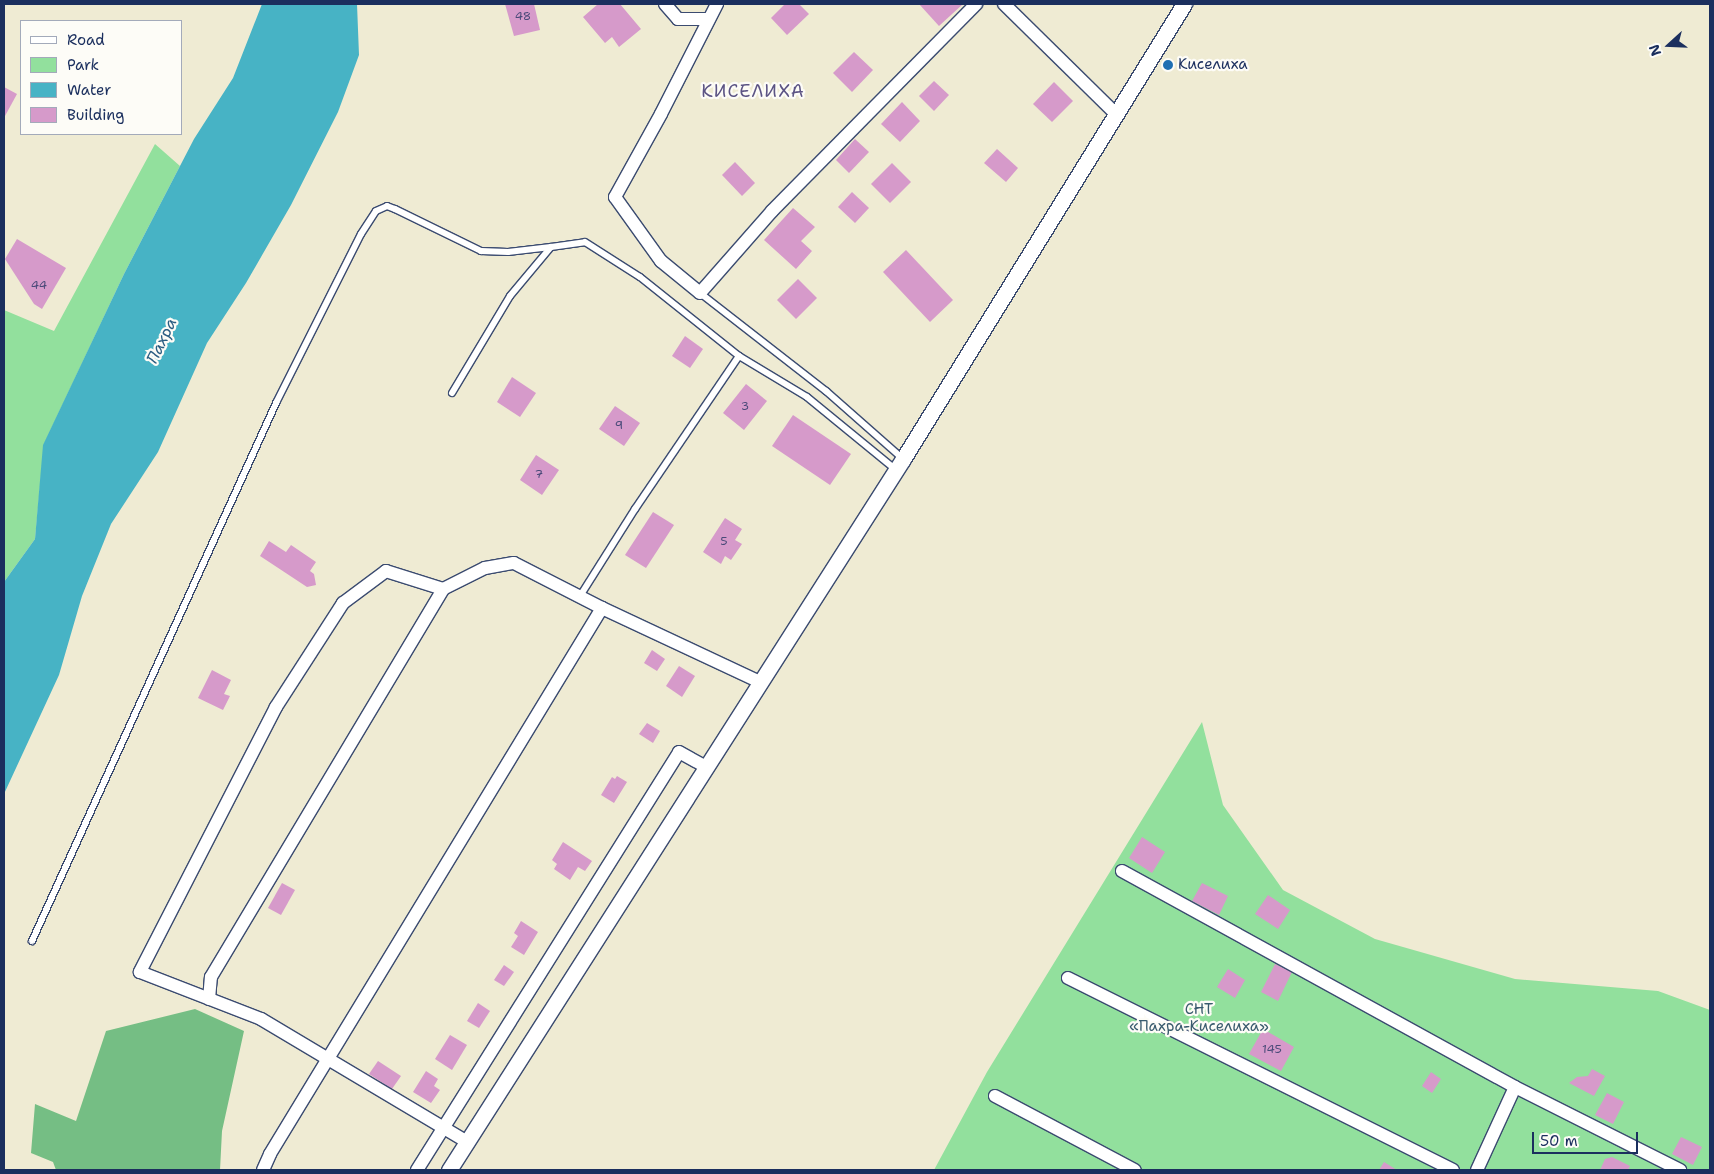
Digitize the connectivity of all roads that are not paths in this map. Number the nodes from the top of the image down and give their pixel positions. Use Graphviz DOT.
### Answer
graph roads {
  1 [pos="665,4"];
  2 [pos="717,4"];
  3 [pos="976,4"];
  4 [pos="1004,4"];
  5 [pos="1184,4"];
  6 [pos="708,19"];
  7 [pos="1116,114"];
  8 [pos="551,247"];
  9 [pos="700,293"];
  10 [pos="739,356"];
  11 [pos="452,393"];
  12 [pos="900,464"];
  13 [pos="443,589"];
  14 [pos="580,596"];
  15 [pos="602,608"];
  16 [pos="760,682"];
  17 [pos="706,767"];
  18 [pos="1122,871"];
  19 [pos="32,941"];
  20 [pos="1068,978"];
  21 [pos="208,999"];
  22 [pos="328,1059"];
  23 [pos="1515,1086"];
  24 [pos="994,1096"];
  25 [pos="443,1128"];
  26 [pos="467,1142"];
  27 [pos="263,1170"];
  28 [pos="417,1170"];
  29 [pos="449,1170"];
  30 [pos="1135,1170"];
  31 [pos="1453,1170"];
  32 [pos="1477,1170"];
  33 [pos="1680,1170"];
  1 -- 6 [label="street"];
  2 -- 6 [label="street"];
  3 -- 9 [label="street"];
  4 -- 7 [label="street"];
  5 -- 7 [label="street"];
  6 -- 9 [label="street"];
  7 -- 12 [label="street"];
  8 -- 10 [label="lane"];
  8 -- 11 [label="lane"];
  8 -- 19 [label="lane"];
  9 -- 12 [label="lane"];
  10 -- 12 [label="lane"];
  10 -- 14 [label="lane"];
  12 -- 16 [label="street"];
  13 -- 14 [label="street"];
  13 -- 21 [label="street"];
  13 -- 21 [label="street"];
  14 -- 15 [label="street"];
  15 -- 16 [label="street"];
  15 -- 22 [label="street"];
  16 -- 17 [label="street"];
  17 -- 25 [label="street"];
  17 -- 26 [label="street"];
  18 -- 23 [label="street"];
  20 -- 31 [label="street"];
  21 -- 22 [label="street"];
  22 -- 25 [label="street"];
  22 -- 27 [label="street"];
  23 -- 32 [label="street"];
  23 -- 33 [label="street"];
  24 -- 30 [label="street"];
  25 -- 26 [label="street"];
  25 -- 28 [label="street"];
  26 -- 29 [label="street"];
}
